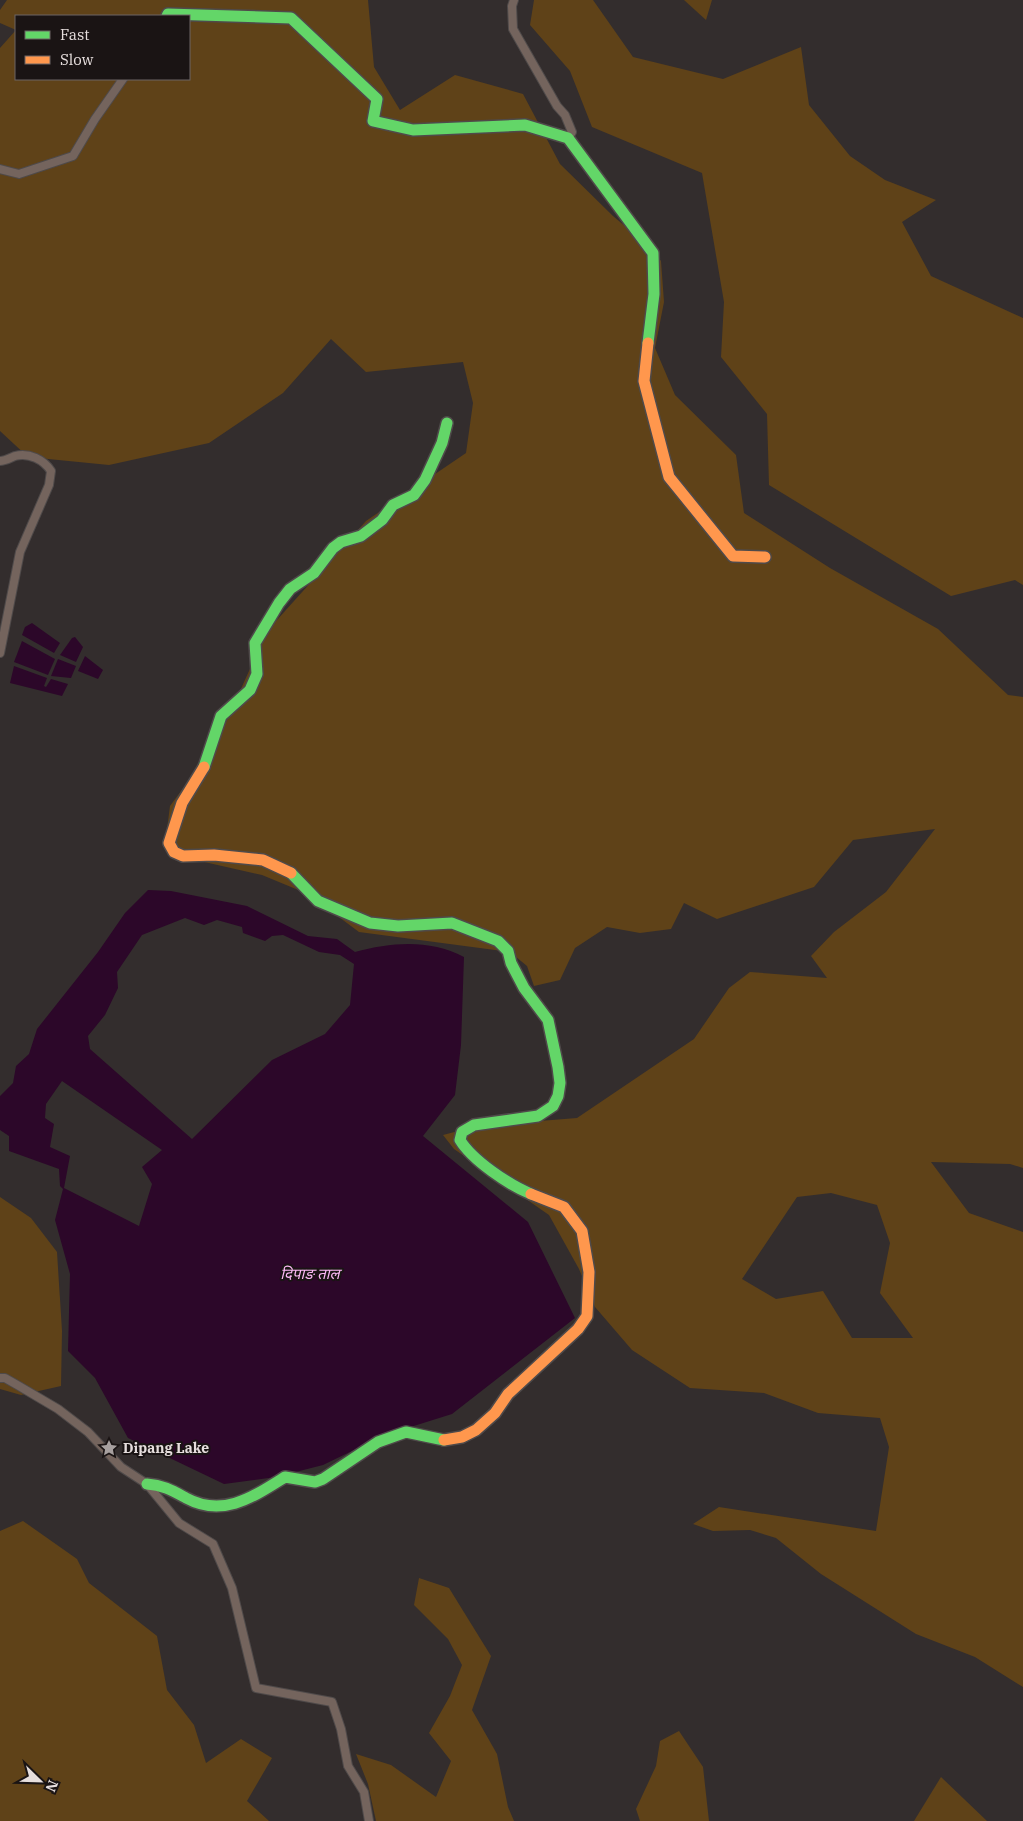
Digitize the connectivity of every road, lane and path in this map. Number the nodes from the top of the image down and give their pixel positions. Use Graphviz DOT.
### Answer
graph roads {
  1 [pos="514,0"];
  2 [pos="168,15"];
  3 [pos="122,80"];
  4 [pos="568,138"];
  5 [pos="0,169"];
  6 [pos="447,423"];
  7 [pos="0,461"];
  8 [pos="765,557"];
  9 [pos="0,653"];
  10 [pos="0,1378"];
  11 [pos="148,1484"];
  12 [pos="370,1821"];
  1 -- 4 [label="street"];
  2 -- 4 [label="street"];
  3 -- 5 [label="street"];
  4 -- 8 [label="street"];
  6 -- 11 [label="street"];
  7 -- 9 [label="street"];
  10 -- 11 [label="street"];
  11 -- 12 [label="street"];
}
